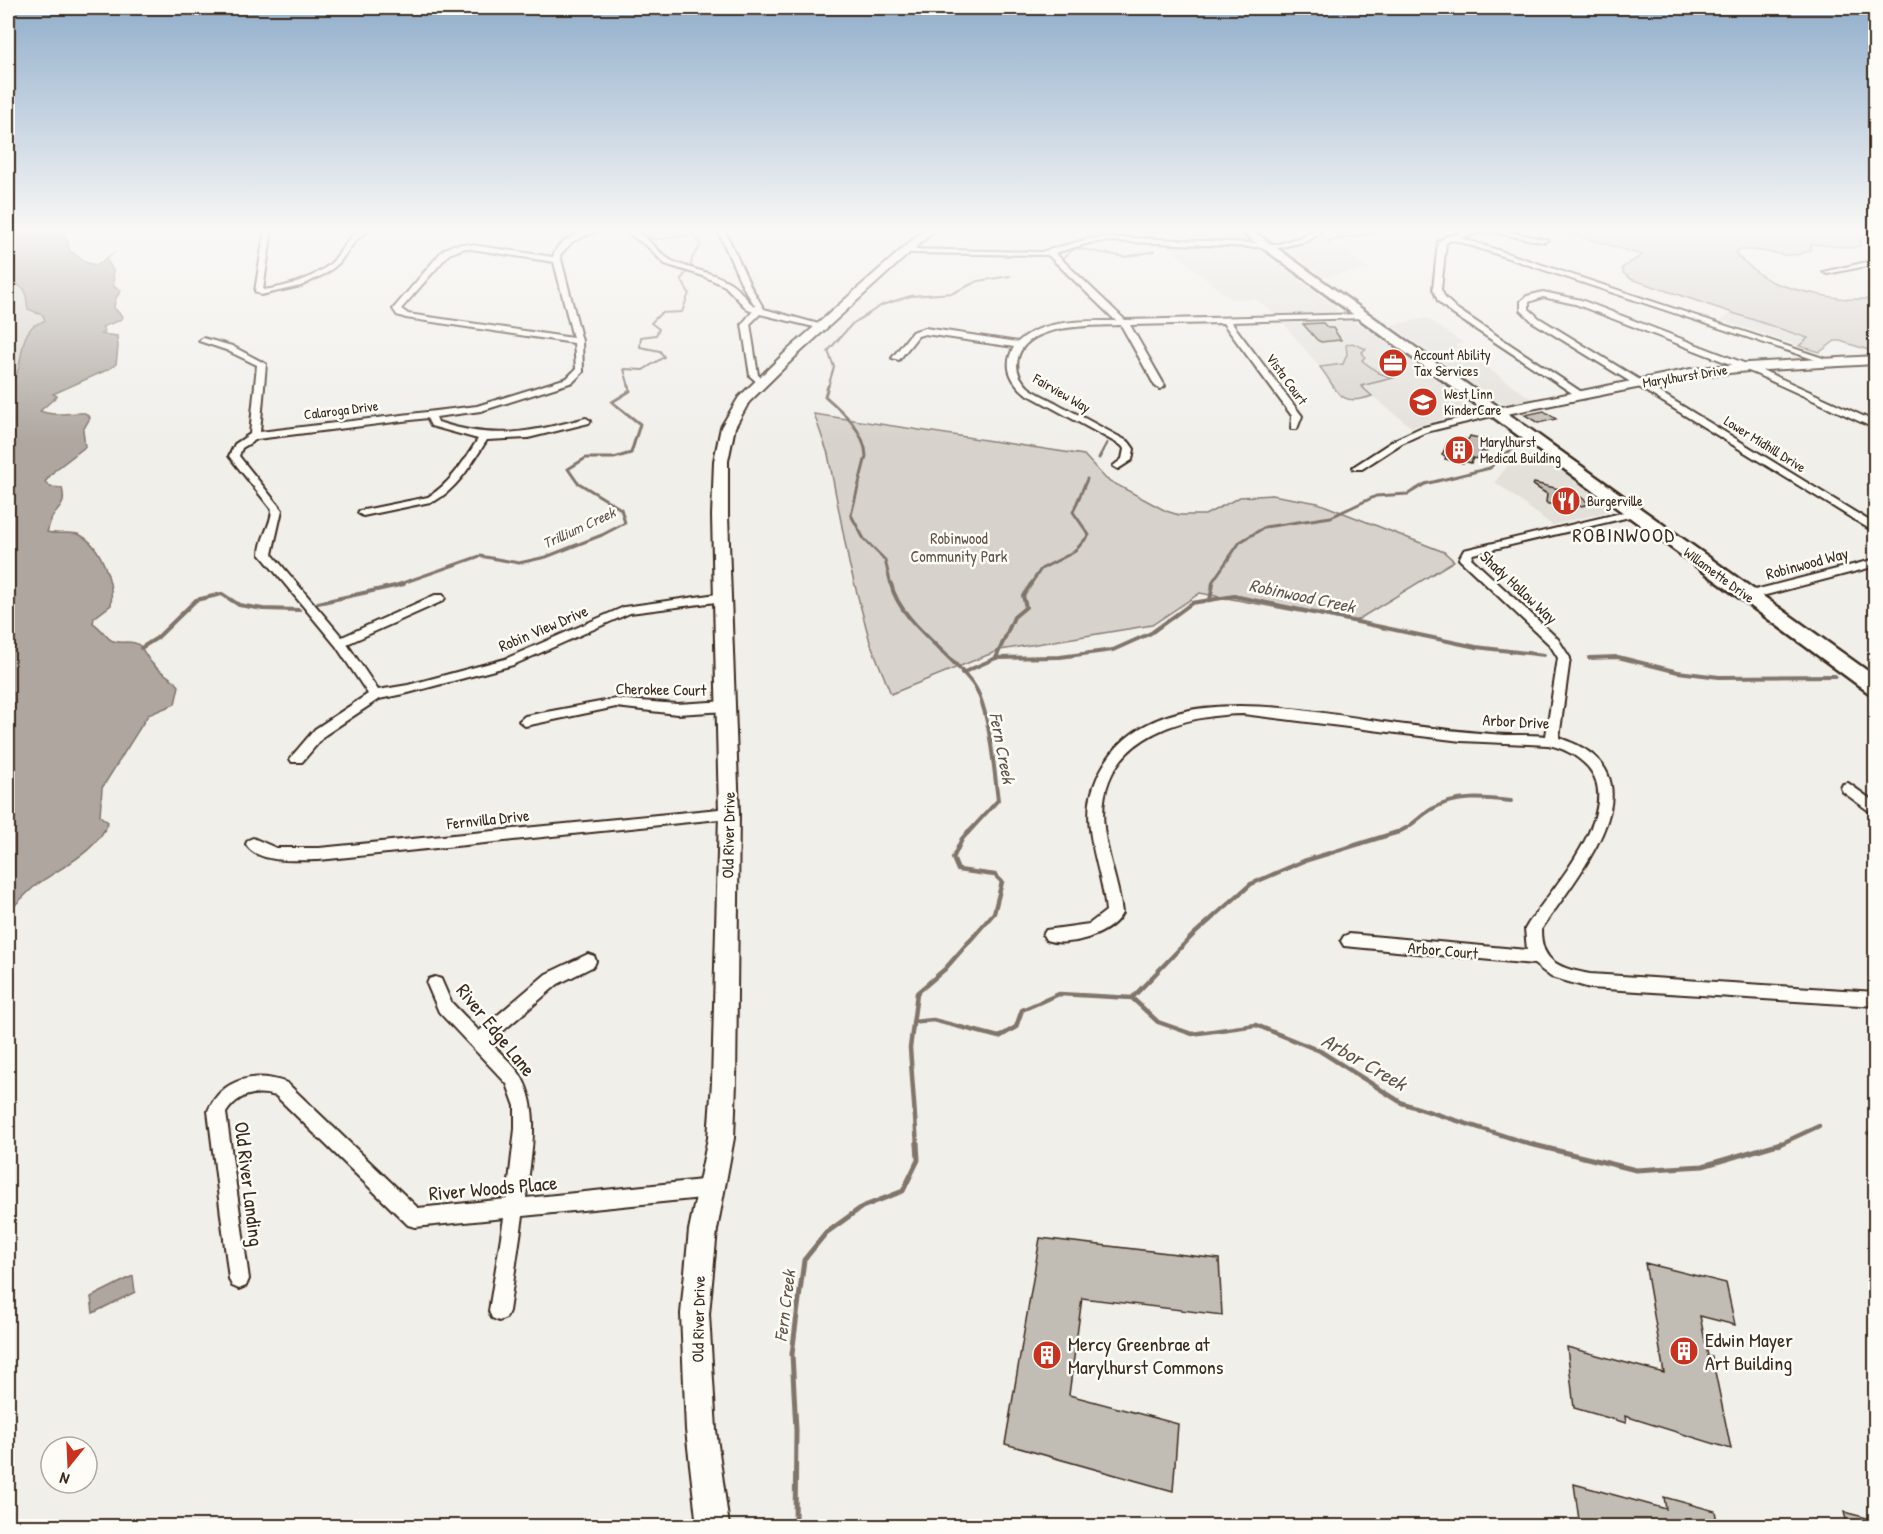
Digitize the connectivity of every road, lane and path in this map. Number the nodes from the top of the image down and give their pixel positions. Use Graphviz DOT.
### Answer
graph roads {
  1 [pos="405,301"];
  2 [pos="568,301"];
  3 [pos="743,301"];
  4 [pos="756,301"];
  5 [pos="851,301"];
  6 [pos="1100,301"];
  7 [pos="1342,301"];
  8 [pos="1443,301"];
  9 [pos="1525,301"];
  10 [pos="1575,301"];
  11 [pos="1645,301"];
  12 [pos="758,311"];
  13 [pos="1363,316"];
  14 [pos="1226,320"];
  15 [pos="1123,323"];
  16 [pos="822,326"];
  17 [pos="203,341"];
  18 [pos="578,341"];
  19 [pos="1019,345"];
  20 [pos="896,358"];
  21 [pos="1875,360"];
  22 [pos="1831,362"];
  23 [pos="1748,367"];
  24 [pos="762,382"];
  25 [pos="1639,383"];
  26 [pos="1160,386"];
  27 [pos="1581,395"];
  28 [pos="1497,412"];
  29 [pos="430,415"];
  30 [pos="586,421"];
  31 [pos="1875,426"];
  32 [pos="1294,427"];
  33 [pos="255,436"];
  34 [pos="483,438"];
  35 [pos="1118,466"];
  36 [pos="1358,467"];
  37 [pos="363,513"];
  38 [pos="1634,513"];
  39 [pos="1875,530"];
  40 [pos="1875,562"];
  41 [pos="1747,596"];
  42 [pos="724,597"];
  43 [pos="439,598"];
  44 [pos="340,643"];
  45 [pos="1875,688"];
  46 [pos="375,695"];
  47 [pos="727,706"];
  48 [pos="525,721"];
  49 [pos="1552,740"];
  50 [pos="297,759"];
  51 [pos="1848,788"];
  52 [pos="1875,811"];
  53 [pos="729,813"];
  54 [pos="253,844"];
  55 [pos="1052,935"];
  56 [pos="1349,941"];
  57 [pos="1538,958"];
  58 [pos="588,961"];
  59 [pos="435,984"];
  60 [pos="1875,999"];
  61 [pos="479,1041"];
  62 [pos="225,1097"];
  63 [pos="712,1188"];
  64 [pos="514,1209"];
  65 [pos="239,1279"];
  66 [pos="499,1311"];
  67 [pos="713,1527"];
  1 -- 18 [label="street"];
  2 -- 18 [label="street, Calaroga Drive"];
  3 -- 12 [label="street"];
  4 -- 12 [label="street"];
  5 -- 16 [label="street, Old River Drive"];
  6 -- 15 [label="street"];
  7 -- 13 [label="main road, Willamette Drive"];
  8 -- 27 [label="street"];
  9 -- 25 [label="street, Lower Midhill Drive"];
  10 -- 23 [label="street, Lower Midhill Drive"];
  11 -- 22 [label="street"];
  12 -- 16 [label="street"];
  12 -- 24 [label="street"];
  13 -- 14 [label="street"];
  13 -- 28 [label="main road, Willamette Drive"];
  14 -- 15 [label="street"];
  14 -- 32 [label="street, Vista Court"];
  15 -- 19 [label="street"];
  15 -- 26 [label="street"];
  16 -- 24 [label="street, Old River Drive"];
  17 -- 33 [label="street"];
  18 -- 29 [label="street, Calaroga Drive"];
  19 -- 20 [label="street"];
  19 -- 35 [label="street, Fairview Way"];
  21 -- 22 [label="street, Marylhurst Drive"];
  22 -- 23 [label="street, Marylhurst Drive"];
  23 -- 25 [label="street, Marylhurst Drive"];
  23 -- 31 [label="street"];
  24 -- 42 [label="street, Old River Drive"];
  25 -- 27 [label="street, Marylhurst Drive"];
  25 -- 39 [label="street, Lower Midhill Drive"];
  27 -- 28 [label="street, Marylhurst Drive"];
  28 -- 36 [label="street"];
  28 -- 38 [label="main road, Willamette Drive"];
  29 -- 33 [label="street, Calaroga Drive"];
  29 -- 34 [label="street"];
  30 -- 34 [label="street"];
  33 -- 44 [label="street"];
  34 -- 37 [label="street"];
  38 -- 41 [label="main road, Willamette Drive"];
  38 -- 49 [label="street, Shady Hollow Way"];
  40 -- 41 [label="street, Robinwood Way"];
  41 -- 45 [label="main road, Willamette Drive"];
  42 -- 46 [label="street, Robin View Drive"];
  42 -- 47 [label="street, Old River Drive"];
  43 -- 44 [label="street"];
  44 -- 46 [label="street"];
  46 -- 50 [label="street"];
  47 -- 48 [label="street, Cherokee Court"];
  47 -- 53 [label="street, Old River Drive"];
  49 -- 55 [label="street, Arbor Drive"];
  49 -- 57 [label="street, Arbor Drive"];
  51 -- 52 [label="street"];
  53 -- 54 [label="street, Fernvilla Drive"];
  53 -- 63 [label="street, Old River Drive"];
  56 -- 57 [label="street, Arbor Court"];
  57 -- 60 [label="street"];
  58 -- 61 [label="street"];
  59 -- 61 [label="street, River Edge Lane"];
  61 -- 64 [label="street, River Edge Lane"];
  62 -- 64 [label="street, River Woods Place"];
  62 -- 65 [label="street, Old River Landing"];
  63 -- 64 [label="street, River Woods Place"];
  63 -- 67 [label="street, Old River Drive"];
  64 -- 66 [label="street, River Edge Lane"];
}
